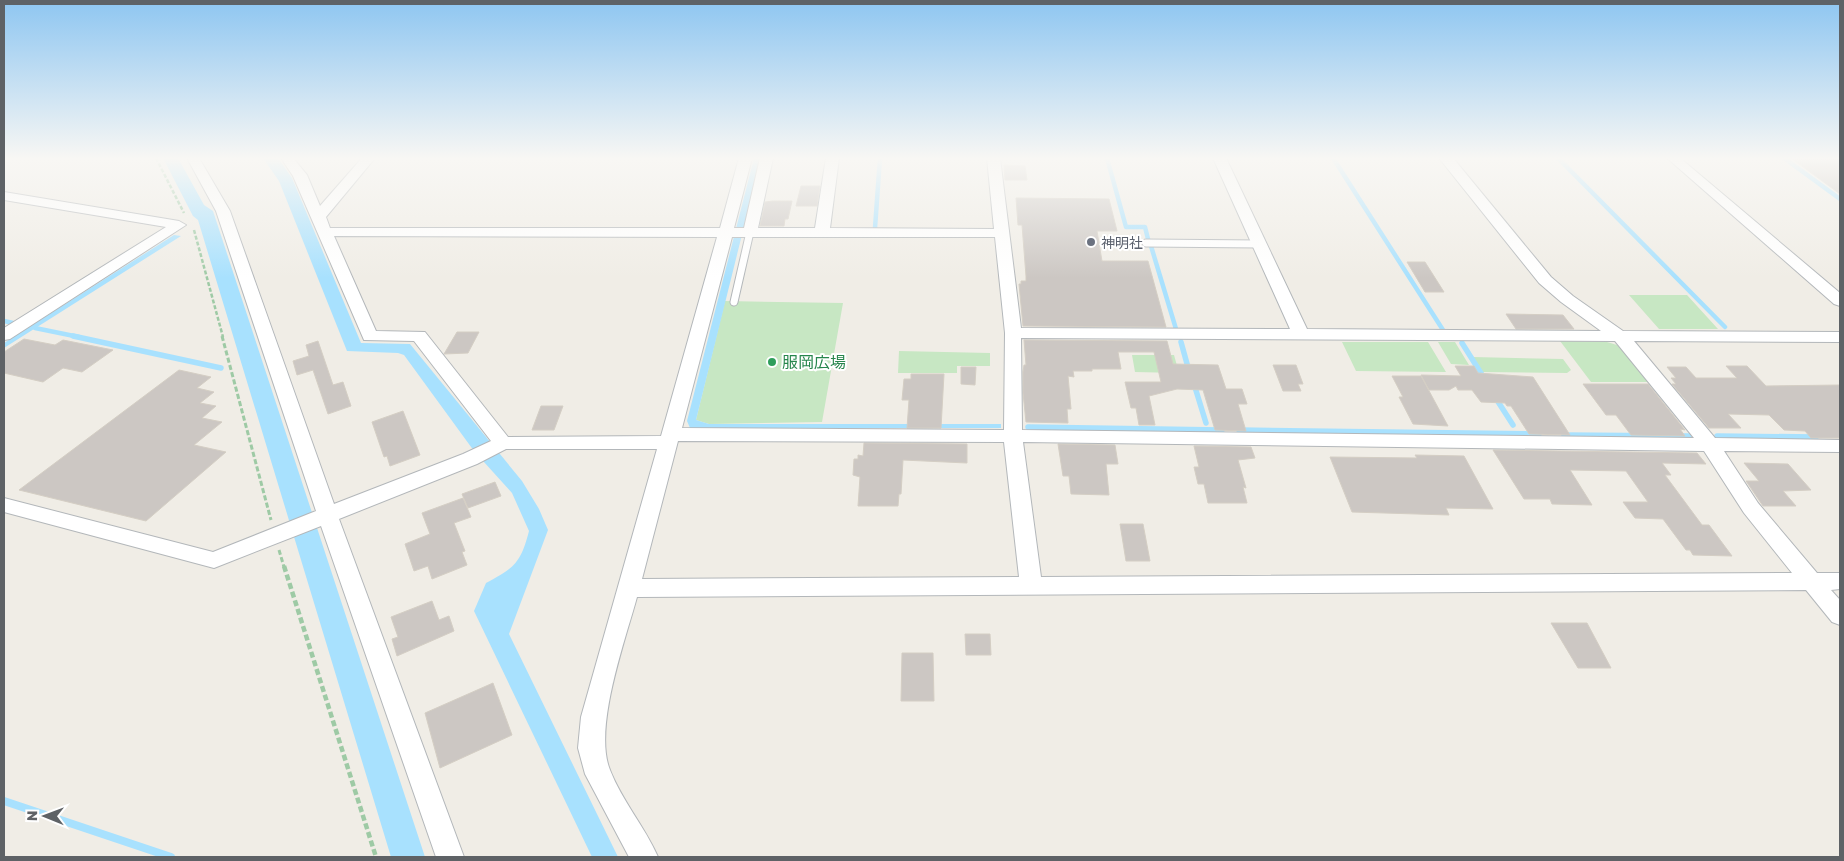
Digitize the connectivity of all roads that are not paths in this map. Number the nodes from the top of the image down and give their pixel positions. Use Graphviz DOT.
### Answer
graph roads {
  1 [pos="17,198"];
  2 [pos="216,198"];
  3 [pos="311,198"];
  4 [pos="334,198"];
  5 [pos="735,198"];
  6 [pos="758,198"];
  7 [pos="827,198"];
  8 [pos="998,198"];
  9 [pos="1238,198"];
  10 [pos="1479,198"];
  11 [pos="1719,198"];
  12 [pos="319,216"];
  13 [pos="726,231"];
  14 [pos="326,232"];
  15 [pos="750,232"];
  16 [pos="822,232"];
  17 [pos="1001,233"];
  18 [pos="1146,243"];
  19 [pos="1259,244"];
  20 [pos="1840,301"];
  21 [pos="734,302"];
  22 [pos="1013,333"];
  23 [pos="4,335"];
  24 [pos="1301,335"];
  25 [pos="1840,337"];
  26 [pos="1622,338"];
  27 [pos="1013,436"];
  28 [pos="670,438"];
  29 [pos="500,444"];
  30 [pos="1710,445"];
  31 [pos="1840,446"];
  32 [pos="4,505"];
  33 [pos="323,517"];
  34 [pos="1840,581"];
  35 [pos="1811,582"];
  36 [pos="1031,587"];
  37 [pos="630,588"];
  38 [pos="1840,616"];
  39 [pos="450,857"];
  40 [pos="644,857"];
  1 -- 23 [label="street"];
  2 -- 33 [label="street"];
  3 -- 12 [label="street"];
  4 -- 12 [label="street"];
  5 -- 13 [label="street"];
  6 -- 15 [label="street"];
  7 -- 16 [label="street"];
  8 -- 17 [label="street"];
  9 -- 19 [label="street"];
  10 -- 26 [label="street"];
  11 -- 20 [label="street"];
  12 -- 14 [label="street"];
  13 -- 14 [label="street"];
  13 -- 15 [label="street"];
  13 -- 28 [label="street"];
  14 -- 29 [label="street"];
  15 -- 16 [label="street"];
  15 -- 21 [label="lane"];
  16 -- 17 [label="street"];
  17 -- 22 [label="street"];
  18 -- 19 [label="lane"];
  19 -- 24 [label="street"];
  22 -- 24 [label="street"];
  22 -- 27 [label="street"];
  24 -- 26 [label="street"];
  25 -- 26 [label="street"];
  26 -- 30 [label="street"];
  27 -- 28 [label="street"];
  27 -- 30 [label="street"];
  27 -- 36 [label="street"];
  28 -- 29 [label="street"];
  28 -- 37 [label="street"];
  29 -- 33 [label="street"];
  30 -- 31 [label="street"];
  30 -- 35 [label="street"];
  32 -- 33 [label="street"];
  33 -- 39 [label="street"];
  34 -- 35 [label="street"];
  35 -- 36 [label="street"];
  35 -- 38 [label="street"];
  36 -- 37 [label="street"];
  37 -- 40 [label="street"];
}
